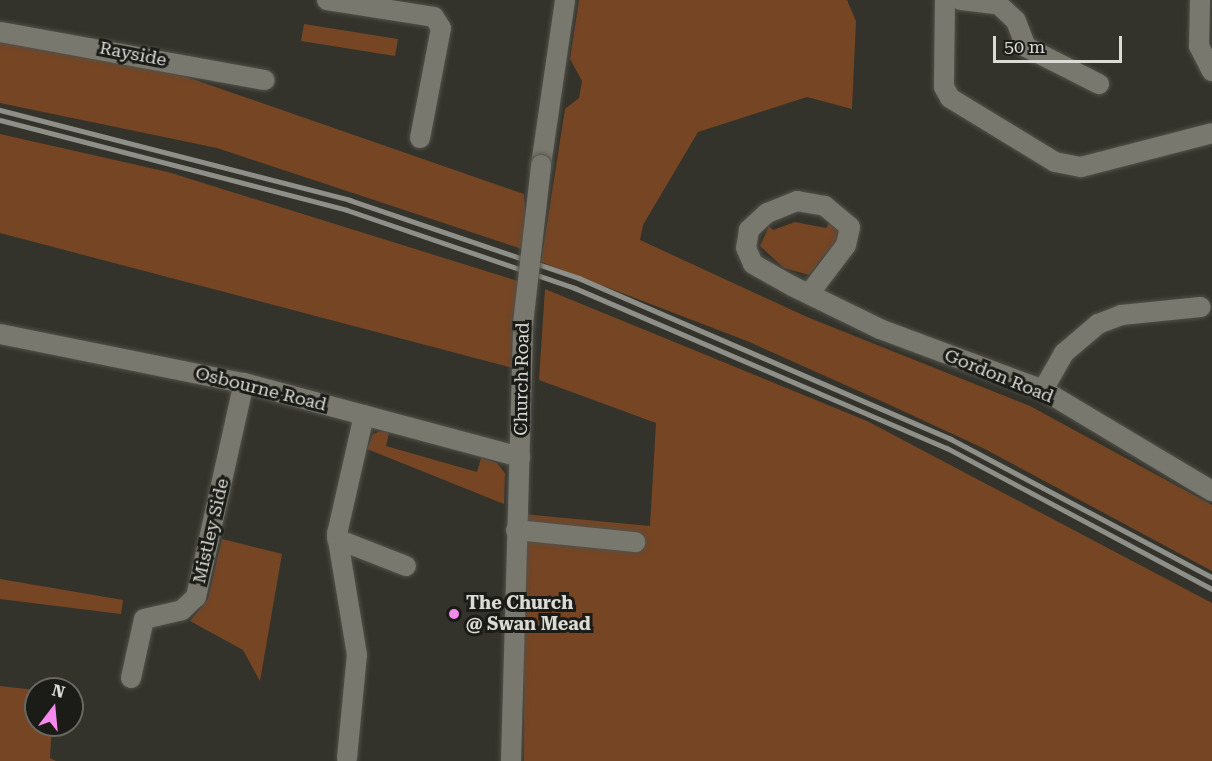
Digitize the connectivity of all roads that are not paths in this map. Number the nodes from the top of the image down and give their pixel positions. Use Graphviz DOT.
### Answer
graph roads {
  1 [pos="327,0"];
  2 [pos="565,0"];
  3 [pos="945,0"];
  4 [pos="961,0"];
  5 [pos="1200,0"];
  6 [pos="0,32"];
  7 [pos="1212,71"];
  8 [pos="266,80"];
  9 [pos="1099,84"];
  10 [pos="1212,134"];
  11 [pos="420,138"];
  12 [pos="809,294"];
  13 [pos="1201,307"];
  14 [pos="0,334"];
  15 [pos="244,383"];
  16 [pos="1043,390"];
  17 [pos="364,415"];
  18 [pos="520,457"];
  19 [pos="1212,491"];
  20 [pos="516,530"];
  21 [pos="337,540"];
  22 [pos="635,542"];
  23 [pos="406,566"];
  24 [pos="131,678"];
  25 [pos="347,758"];
  26 [pos="511,761"];
  1 -- 11 [label="street"];
  2 -- 18 [label="street, Church Road, bridge"];
  3 -- 10 [label="street"];
  4 -- 9 [label="street"];
  5 -- 7 [label="street"];
  6 -- 8 [label="street, Rayside"];
  12 -- 12 [label="street, Gordon Road"];
  12 -- 16 [label="street, Gordon Road"];
  13 -- 16 [label="street"];
  14 -- 15 [label="street, Osbourne Road"];
  15 -- 17 [label="street, Osbourne Road"];
  15 -- 24 [label="street, Mistley Side"];
  16 -- 19 [label="street, Gordon Road"];
  17 -- 18 [label="street, Osbourne Road"];
  17 -- 21 [label="street"];
  18 -- 20 [label="street, Church Road"];
  20 -- 22 [label="street"];
  20 -- 26 [label="street, Church Road"];
  21 -- 23 [label="street"];
  21 -- 25 [label="street"];
}
